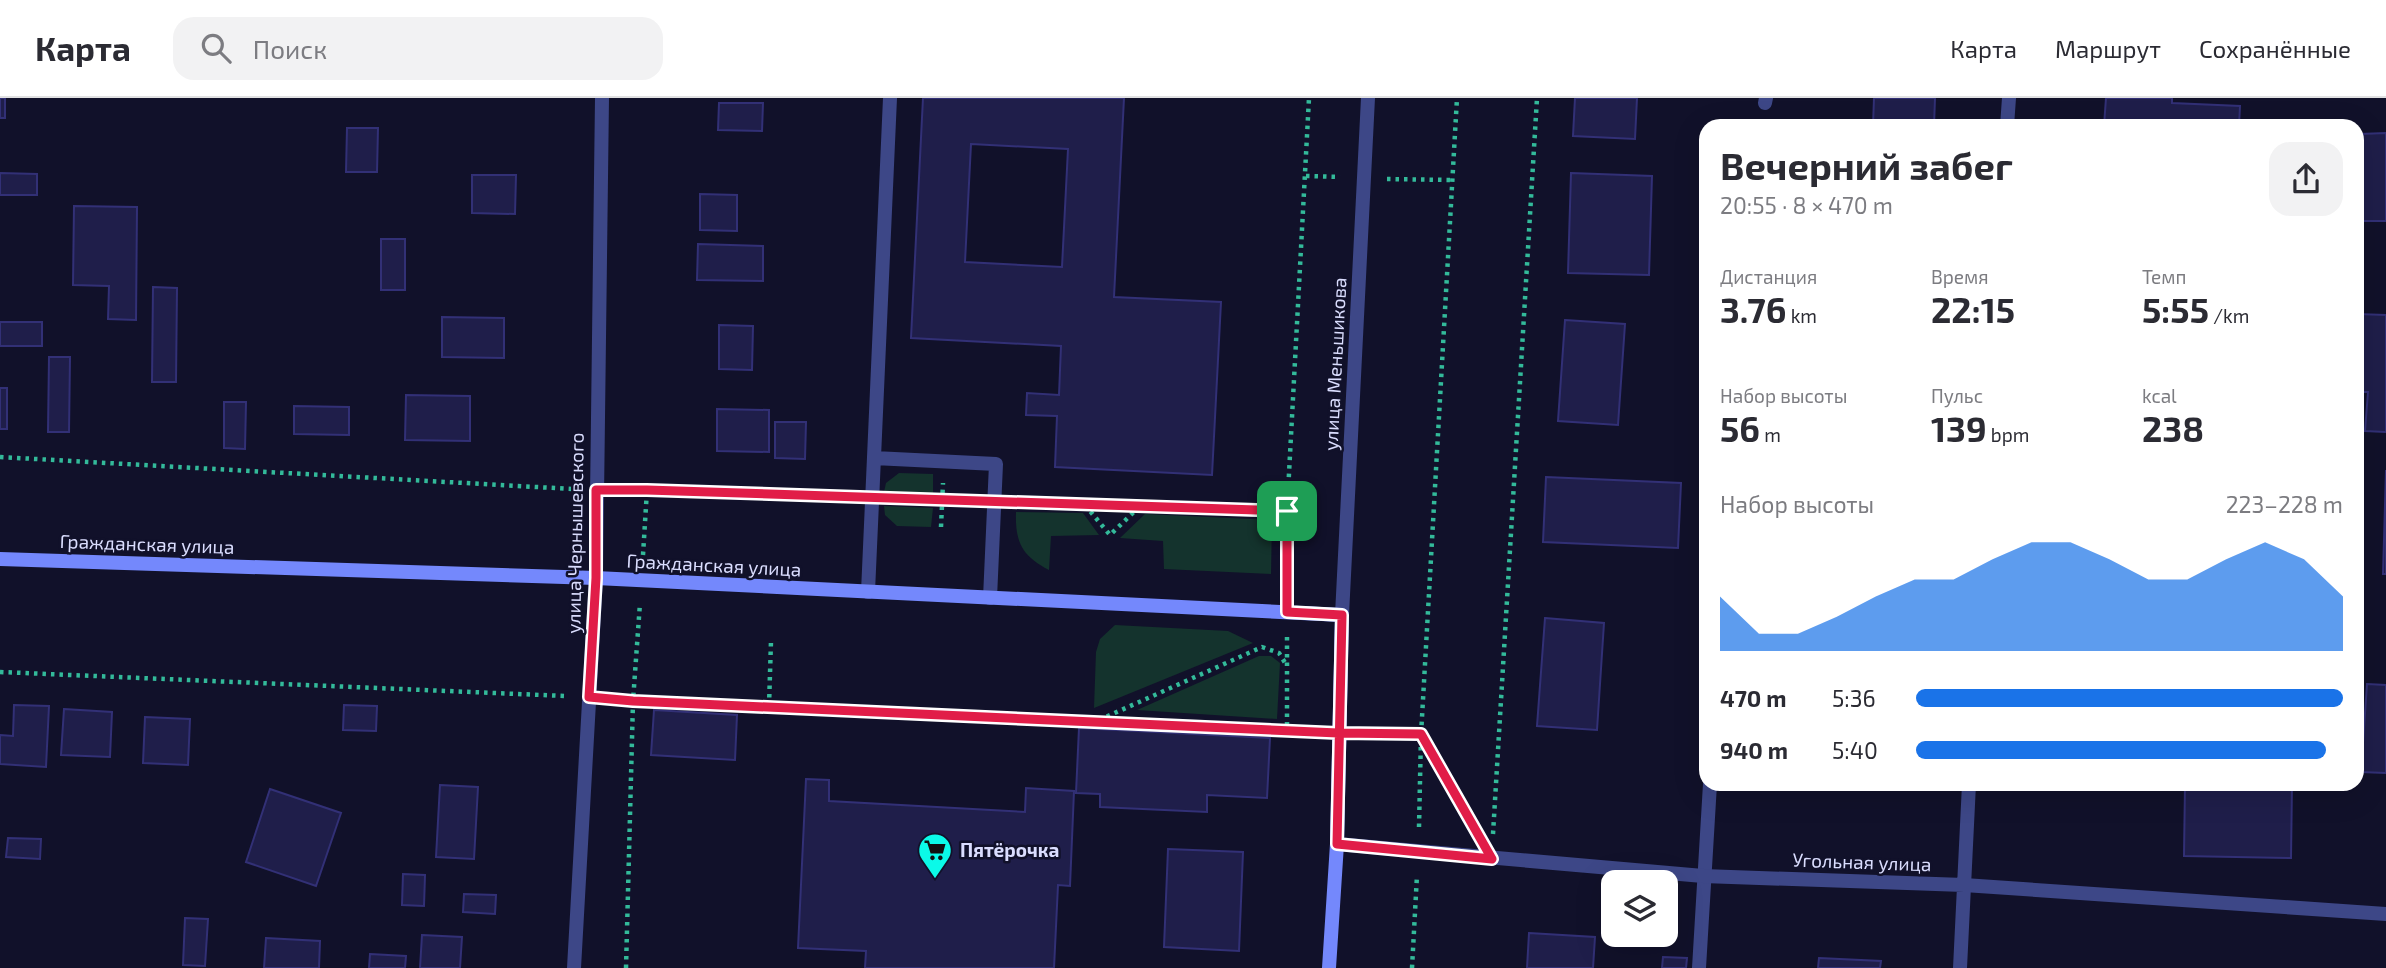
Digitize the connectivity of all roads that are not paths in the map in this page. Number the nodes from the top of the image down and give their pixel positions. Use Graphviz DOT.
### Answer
graph roads {
  1 [pos="602,98"];
  2 [pos="890,98"];
  3 [pos="1368,98"];
  4 [pos="2009,98"];
  5 [pos="2008,119"];
  6 [pos="874,458"];
  7 [pos="0,559"];
  8 [pos="596,578"];
  9 [pos="868,592"];
  10 [pos="990,598"];
  11 [pos="1342,615"];
  12 [pos="1709,791"];
  13 [pos="1969,791"];
  14 [pos="1337,844"];
  15 [pos="1703,876"];
  16 [pos="1964,885"];
  17 [pos="2386,914"];
  18 [pos="574,968"];
  19 [pos="1329,968"];
  20 [pos="1699,968"];
  21 [pos="1959,968"];
  1 -- 8 [label="street, улица Чернышевского"];
  2 -- 6 [label="street"];
  3 -- 11 [label="street, улица Меньшикова"];
  4 -- 5 [label="street"];
  6 -- 9 [label="street"];
  6 -- 10 [label="street"];
  7 -- 8 [label="main road, Гражданская улица"];
  8 -- 9 [label="main road, Гражданская улица"];
  8 -- 18 [label="street, улица Чернышевского"];
  9 -- 10 [label="main road, Гражданская улица"];
  10 -- 11 [label="main road, Гражданская улица"];
  11 -- 14 [label="main road, улица Меньшикова"];
  12 -- 15 [label="street"];
  13 -- 16 [label="street"];
  14 -- 15 [label="street, Угольная улица"];
  14 -- 19 [label="main road, улица Меньшикова"];
  15 -- 16 [label="street, Угольная улица"];
  15 -- 20 [label="street"];
  16 -- 17 [label="street, Угольная улица"];
  16 -- 21 [label="street"];
}
